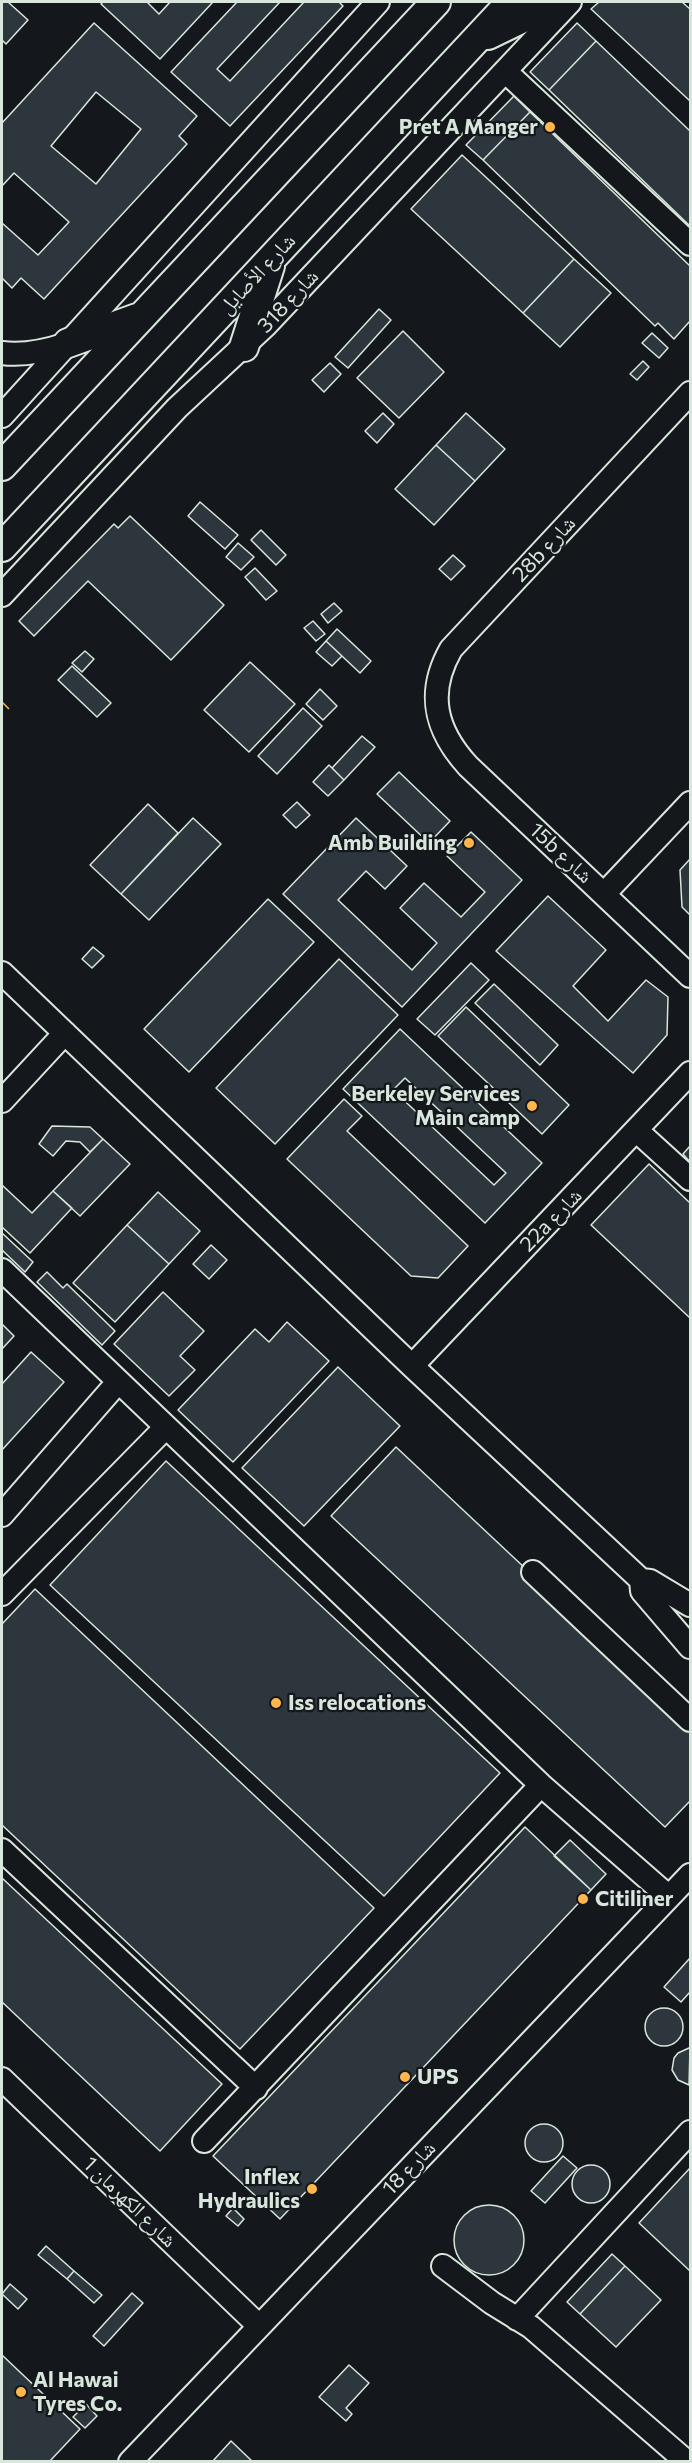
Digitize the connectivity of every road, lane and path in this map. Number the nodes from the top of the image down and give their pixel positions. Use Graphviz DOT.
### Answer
graph roads {
  1 [pos="378,2"];
  2 [pos="436,2"];
  3 [pos="511,2"];
  4 [pos="556,2"];
  5 [pos="570,2"];
  6 [pos="472,43"];
  7 [pos="505,71"];
  8 [pos="690,244"];
  9 [pos="273,257"];
  10 [pos="141,317"];
  11 [pos="68,343"];
  12 [pos="244,347"];
  13 [pos="2,353"];
  14 [pos="690,393"];
  15 [pos="2,416"];
  16 [pos="2,466"];
  17 [pos="2,546"];
  18 [pos="2,595"];
  19 [pos="440,723"];
  20 [pos="690,803"];
  21 [pos="604,894"];
  22 [pos="2,973"];
  23 [pos="690,976"];
  24 [pos="65,1033"];
  25 [pos="690,1073"];
  26 [pos="2,1101"];
  27 [pos="636,1130"];
  28 [pos="690,1179"];
  29 [pos="2,1270"];
  30 [pos="411,1366"];
  31 [pos="118,1382"];
  32 [pos="166,1428"];
  33 [pos="2,1515"];
  34 [pos="533,1572"];
  35 [pos="640,1580"];
  36 [pos="2,1594"];
  37 [pos="690,1605"];
  38 [pos="690,1647"];
  39 [pos="690,1720"];
  40 [pos="541,1785"];
  41 [pos="2,1850"];
  42 [pos="690,1875"];
  43 [pos="669,1897"];
  44 [pos="2,2079"];
  45 [pos="256,2088"];
  46 [pos="690,2132"];
  47 [pos="204,2141"];
  48 [pos="444,2266"];
  49 [pos="517,2319"];
  50 [pos="258,2325"];
  51 [pos="130,2462"];
  52 [pos="687,2462"];
  1 -- 11 [label="street"];
  2 -- 10 [label="main road"];
  3 -- 6 [label="main road, شارع الأصايل"];
  4 -- 6 [label="main road"];
  5 -- 7 [label="street, شارع 318"];
  6 -- 9 [label="main road, شارع الأصايل"];
  7 -- 8 [label="street"];
  7 -- 12 [label="street, شارع 318"];
  9 -- 12 [label="main road"];
  9 -- 17 [label="main road, شارع الأصايل"];
  10 -- 11 [label="main road"];
  10 -- 16 [label="main road"];
  11 -- 13 [label="street"];
  11 -- 15 [label="street"];
  12 -- 18 [label="street, شارع 318"];
  14 -- 19 [label="street, 28b شارع"];
  19 -- 21 [label="street, 15b شارع"];
  20 -- 21 [label="street"];
  21 -- 23 [label="street, 15b شارع"];
  22 -- 24 [label="street"];
  24 -- 26 [label="street"];
  24 -- 30 [label="street"];
  25 -- 27 [label="street, 22a شارع"];
  27 -- 28 [label="street"];
  27 -- 30 [label="street, 22a شارع"];
  29 -- 31 [label="street"];
  30 -- 35 [label="street"];
  31 -- 32 [label="street"];
  31 -- 33 [label="street"];
  32 -- 36 [label="street"];
  32 -- 40 [label="street"];
  34 -- 39 [label="street"];
  35 -- 37 [label="street"];
  35 -- 38 [label="street"];
  40 -- 43 [label="street"];
  40 -- 45 [label="street"];
  41 -- 45 [label="street"];
  42 -- 43 [label="street, شارع 18"];
  43 -- 50 [label="street, شارع 18"];
  44 -- 50 [label="street, شارع الكهرمان 1"];
  45 -- 47 [label="street"];
  46 -- 49 [label="street"];
  48 -- 49 [label="street"];
  49 -- 52 [label="street"];
  50 -- 51 [label="street, شارع 18"];
}
